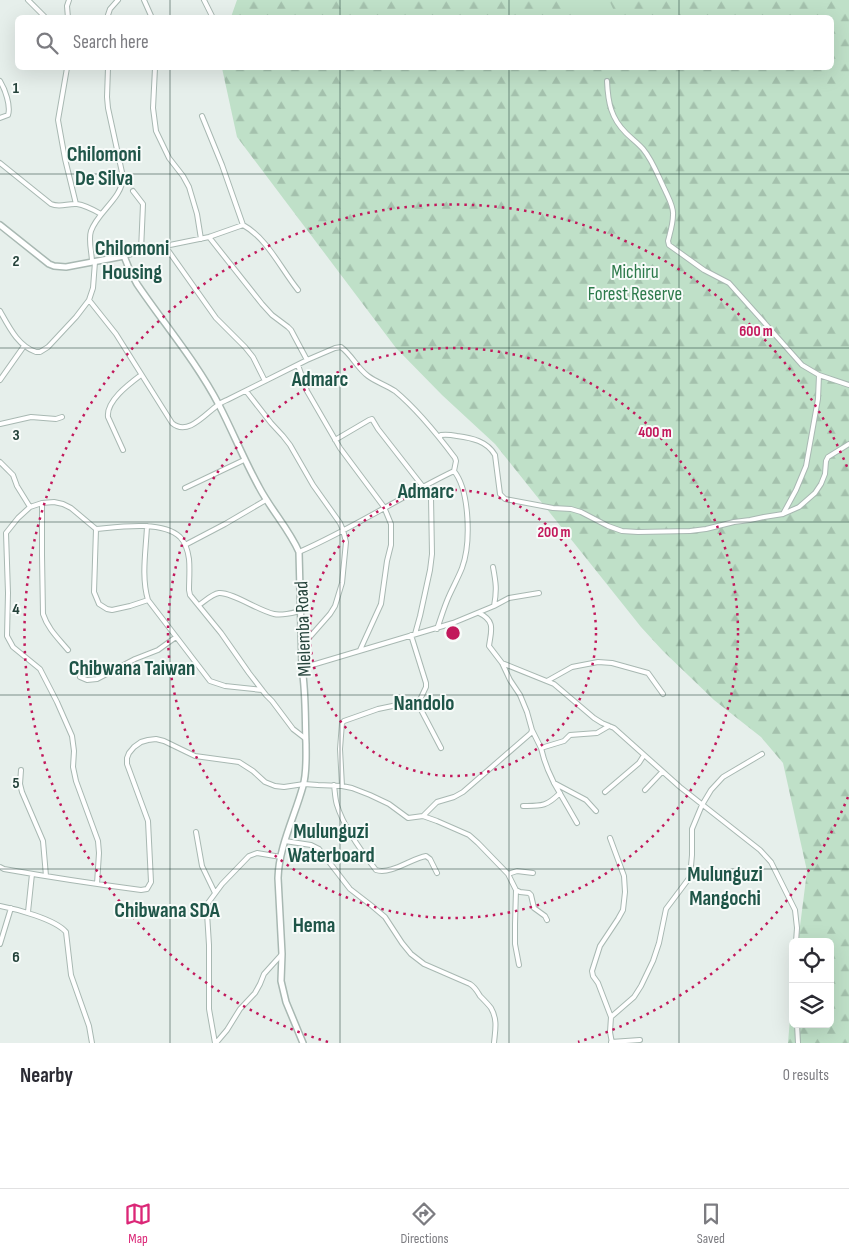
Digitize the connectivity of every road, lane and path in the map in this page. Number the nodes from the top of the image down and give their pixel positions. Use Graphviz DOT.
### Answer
graph roads {
  1 [pos="28,0"];
  2 [pos="69,0"];
  3 [pos="118,0"];
  4 [pos="144,0"];
  5 [pos="204,0"];
  6 [pos="43,15"];
  7 [pos="67,15"];
  8 [pos="108,15"];
  9 [pos="151,15"];
  10 [pos="211,15"];
  11 [pos="67,70"];
  12 [pos="108,70"];
  13 [pos="155,70"];
  14 [pos="0,81"];
  15 [pos="607,81"];
  16 [pos="202,116"];
  17 [pos="0,118"];
  18 [pos="0,163"];
  19 [pos="133,192"];
  20 [pos="76,204"];
  21 [pos="101,214"];
  22 [pos="0,225"];
  23 [pos="243,225"];
  24 [pos="209,237"];
  25 [pos="201,239"];
  26 [pos="165,246"];
  27 [pos="141,251"];
  28 [pos="124,256"];
  29 [pos="94,262"];
  30 [pos="298,290"];
  31 [pos="89,300"];
  32 [pos="0,311"];
  33 [pos="24,346"];
  34 [pos="307,360"];
  35 [pos="298,365"];
  36 [pos="141,375"];
  37 [pos="819,375"];
  38 [pos="0,380"];
  39 [pos="265,381"];
  40 [pos="849,384"];
  41 [pos="246,391"];
  42 [pos="218,404"];
  43 [pos="62,417"];
  44 [pos="0,424"];
  45 [pos="440,437"];
  46 [pos="336,440"];
  47 [pos="849,444"];
  48 [pos="123,450"];
  49 [pos="244,460"];
  50 [pos="0,462"];
  51 [pos="454,471"];
  52 [pos="422,486"];
  53 [pos="185,488"];
  54 [pos="266,500"];
  55 [pos="42,503"];
  56 [pos="30,507"];
  57 [pos="384,507"];
  58 [pos="784,514"];
  59 [pos="147,526"];
  60 [pos="96,529"];
  61 [pos="343,530"];
  62 [pos="6,533"];
  63 [pos="0,536"];
  64 [pos="185,545"];
  65 [pos="299,552"];
  66 [pos="493,567"];
  67 [pos="539,593"];
  68 [pos="148,600"];
  69 [pos="199,605"];
  70 [pos="494,606"];
  71 [pos="301,611"];
  72 [pos="479,613"];
  73 [pos="436,629"];
  74 [pos="413,635"];
  75 [pos="176,637"];
  76 [pos="301,647"];
  77 [pos="68,650"];
  78 [pos="360,650"];
  79 [pos="502,663"];
  80 [pos="302,668"];
  81 [pos="80,677"];
  82 [pos="547,681"];
  83 [pos="262,690"];
  84 [pos="663,694"];
  85 [pos="418,704"];
  86 [pos="609,726"];
  87 [pos="532,730"];
  88 [pos="306,740"];
  89 [pos="441,748"];
  90 [pos="541,748"];
  91 [pos="644,754"];
  92 [pos="762,754"];
  93 [pos="21,770"];
  94 [pos="662,772"];
  95 [pos="554,783"];
  96 [pos="304,784"];
  97 [pos="334,785"];
  98 [pos="342,786"];
  99 [pos="645,790"];
  100 [pos="605,792"];
  101 [pos="560,793"];
  102 [pos="702,805"];
  103 [pos="523,806"];
  104 [pos="596,811"];
  105 [pos="422,816"];
  106 [pos="577,823"];
  107 [pos="196,832"];
  108 [pos="610,838"];
  109 [pos="285,841"];
  110 [pos="281,857"];
  111 [pos="0,867"];
  112 [pos="438,873"];
  113 [pos="533,873"];
  114 [pos="32,874"];
  115 [pos="508,874"];
  116 [pos="46,876"];
  117 [pos="97,884"];
  118 [pos="516,890"];
  119 [pos="215,893"];
  120 [pos="0,906"];
  121 [pos="12,908"];
  122 [pos="28,912"];
  123 [pos="547,920"];
  124 [pos="796,938"];
  125 [pos="0,944"];
  126 [pos="282,954"];
  127 [pos="519,966"];
  128 [pos="611,1017"];
  129 [pos="797,1028"];
  130 [pos="640,1040"];
  131 [pos="611,1042"];
  132 [pos="92,1043"];
  133 [pos="215,1043"];
  134 [pos="303,1043"];
  135 [pos="494,1043"];
  136 [pos="798,1043"];
  1 -- 6 [label="street"];
  2 -- 7 [label="street"];
  3 -- 8 [label="street"];
  4 -- 9 [label="street"];
  5 -- 10 [label="street"];
  11 -- 20 [label="street"];
  12 -- 21 [label="street"];
  13 -- 25 [label="street"];
  14 -- 17 [label="street"];
  15 -- 37 [label="street"];
  16 -- 23 [label="street"];
  18 -- 20 [label="street"];
  19 -- 27 [label="street"];
  20 -- 21 [label="street"];
  21 -- 29 [label="street"];
  22 -- 29 [label="street"];
  23 -- 24 [label="street"];
  23 -- 30 [label="street"];
  24 -- 25 [label="street"];
  24 -- 34 [label="street"];
  25 -- 26 [label="street"];
  26 -- 27 [label="street"];
  26 -- 39 [label="street"];
  27 -- 28 [label="street"];
  28 -- 29 [label="street"];
  28 -- 42 [label="street, Mlelemba Road"];
  29 -- 31 [label="street"];
  31 -- 33 [label="street"];
  31 -- 36 [label="street"];
  32 -- 33 [label="street"];
  33 -- 38 [label="street"];
  34 -- 35 [label="street"];
  34 -- 45 [label="street"];
  35 -- 39 [label="street"];
  35 -- 46 [label="street"];
  36 -- 42 [label="street"];
  36 -- 48 [label="street"];
  37 -- 40 [label="street"];
  37 -- 58 [label="street"];
  39 -- 41 [label="street"];
  41 -- 42 [label="street"];
  41 -- 61 [label="street"];
  42 -- 49 [label="street, Mlelemba Road"];
  43 -- 44 [label="street"];
  45 -- 51 [label="street"];
  45 -- 58 [label="street"];
  46 -- 52 [label="street"];
  46 -- 57 [label="street"];
  47 -- 58 [label="street"];
  49 -- 53 [label="street"];
  49 -- 54 [label="street, Mlelemba Road"];
  50 -- 56 [label="street"];
  51 -- 52 [label="street"];
  51 -- 73 [label="street"];
  52 -- 57 [label="street"];
  52 -- 74 [label="street"];
  54 -- 64 [label="street"];
  54 -- 65 [label="street, Mlelemba Road"];
  55 -- 56 [label="street"];
  55 -- 60 [label="street"];
  55 -- 77 [label="street"];
  56 -- 62 [label="street"];
  57 -- 61 [label="street"];
  57 -- 78 [label="street"];
  59 -- 60 [label="street"];
  59 -- 64 [label="street"];
  59 -- 68 [label="street"];
  60 -- 68 [label="street"];
  61 -- 65 [label="street"];
  61 -- 76 [label="street"];
  62 -- 63 [label="street"];
  62 -- 117 [label="street"];
  64 -- 69 [label="street"];
  65 -- 71 [label="street, Mlelemba Road"];
  66 -- 70 [label="street"];
  67 -- 70 [label="street"];
  68 -- 75 [label="street"];
  69 -- 71 [label="street"];
  69 -- 83 [label="street"];
  70 -- 72 [label="street"];
  71 -- 76 [label="street, Mlelemba Road"];
  72 -- 73 [label="street"];
  72 -- 79 [label="street"];
  73 -- 74 [label="street"];
  74 -- 78 [label="street"];
  74 -- 85 [label="street"];
  75 -- 81 [label="street"];
  75 -- 83 [label="street"];
  76 -- 80 [label="street, Mlelemba Road"];
  78 -- 80 [label="street"];
  79 -- 82 [label="street"];
  79 -- 87 [label="street"];
  80 -- 88 [label="street, Mlelemba Road"];
  82 -- 84 [label="street"];
  82 -- 86 [label="street"];
  83 -- 88 [label="street"];
  85 -- 89 [label="street"];
  85 -- 98 [label="street"];
  86 -- 90 [label="street"];
  86 -- 91 [label="street"];
  87 -- 90 [label="street"];
  87 -- 105 [label="street"];
  88 -- 96 [label="street, Mlelemba Road"];
  90 -- 95 [label="street"];
  91 -- 94 [label="street"];
  91 -- 100 [label="street"];
  92 -- 102 [label="street"];
  93 -- 116 [label="street"];
  94 -- 99 [label="street"];
  94 -- 102 [label="street"];
  95 -- 101 [label="street"];
  95 -- 104 [label="street"];
  96 -- 97 [label="street"];
  96 -- 109 [label="street, Mlelemba Road"];
  96 -- 117 [label="street"];
  97 -- 98 [label="street"];
  97 -- 112 [label="street"];
  98 -- 105 [label="street"];
  101 -- 103 [label="street"];
  101 -- 106 [label="street"];
  102 -- 124 [label="street"];
  102 -- 128 [label="street"];
  105 -- 115 [label="street"];
  107 -- 119 [label="street"];
  108 -- 128 [label="street"];
  109 -- 110 [label="street, Mlelemba Road"];
  109 -- 135 [label="street"];
  110 -- 119 [label="street"];
  110 -- 126 [label="street, Mlelemba Road"];
  111 -- 114 [label="street"];
  113 -- 115 [label="street"];
  114 -- 116 [label="street"];
  114 -- 122 [label="street"];
  115 -- 118 [label="street"];
  116 -- 117 [label="street"];
  118 -- 123 [label="street"];
  118 -- 127 [label="street"];
  119 -- 133 [label="street"];
  120 -- 121 [label="street"];
  121 -- 122 [label="street"];
  121 -- 125 [label="street"];
  122 -- 132 [label="street"];
  126 -- 133 [label="street"];
  126 -- 134 [label="street, Mlelemba Road"];
  128 -- 131 [label="street"];
  129 -- 136 [label="street"];
  130 -- 131 [label="street"];
}
